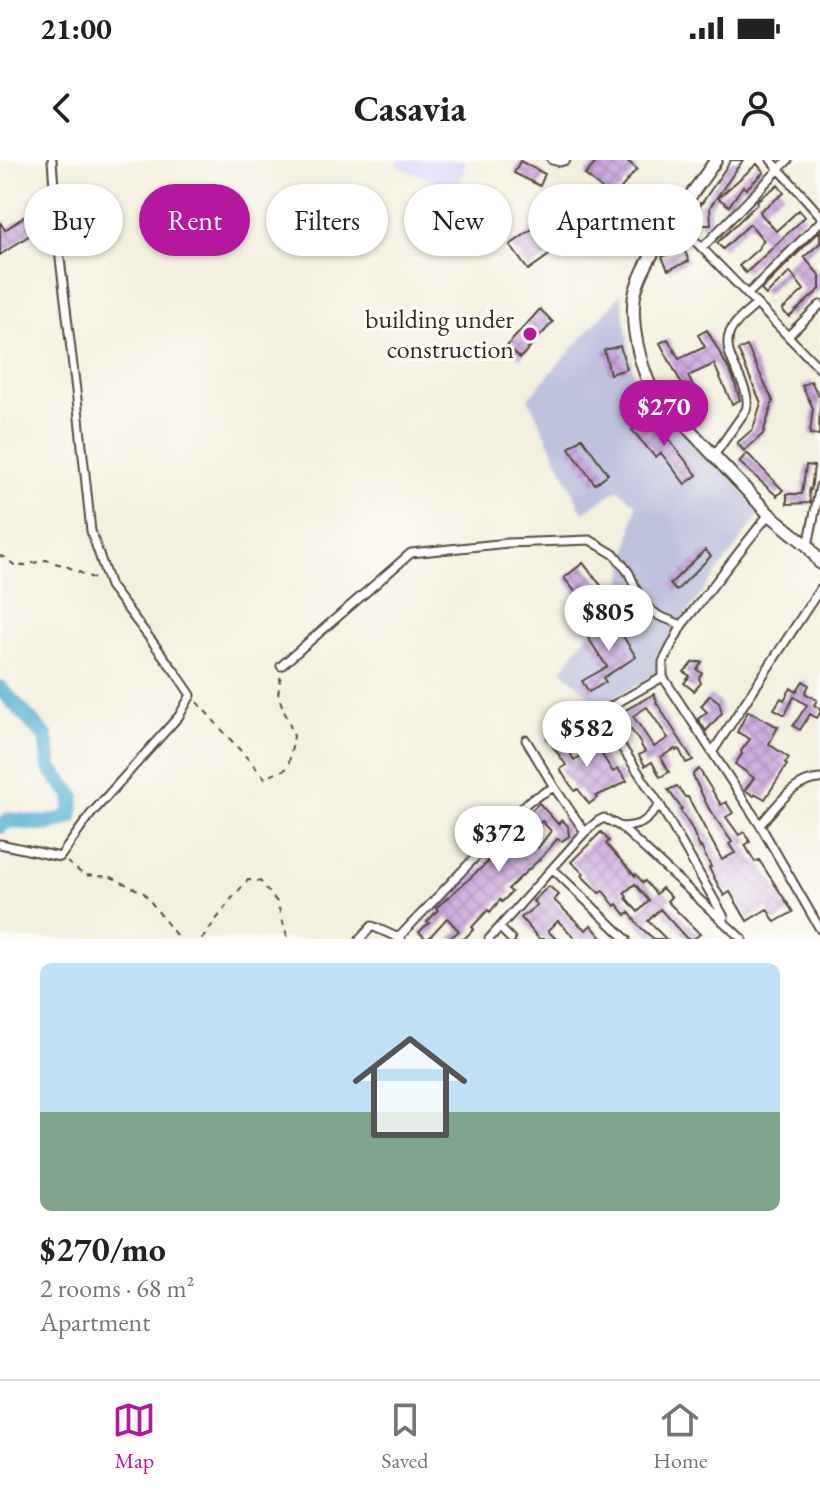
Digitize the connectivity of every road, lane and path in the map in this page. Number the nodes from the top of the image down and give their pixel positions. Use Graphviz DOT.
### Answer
graph roads {
  1 [pos="52,160"];
  2 [pos="552,160"];
  3 [pos="566,160"];
  4 [pos="716,160"];
  5 [pos="771,160"];
  6 [pos="788,160"];
  7 [pos="779,169"];
  8 [pos="700,184"];
  9 [pos="820,215"];
  10 [pos="820,222"];
  11 [pos="703,247"];
  12 [pos="703,249"];
  13 [pos="652,256"];
  14 [pos="748,294"];
  15 [pos="757,304"];
  16 [pos="820,305"];
  17 [pos="788,336"];
  18 [pos="820,369"];
  19 [pos="713,457"];
  20 [pos="820,486"];
  21 [pos="769,514"];
  22 [pos="808,546"];
  23 [pos="0,556"];
  24 [pos="820,563"];
  25 [pos="110,586"];
  26 [pos="820,589"];
  27 [pos="682,625"];
  28 [pos="281,666"];
  29 [pos="663,677"];
  30 [pos="191,695"];
  31 [pos="526,740"];
  32 [pos="713,751"];
  33 [pos="820,779"];
  34 [pos="554,787"];
  35 [pos="660,805"];
  36 [pos="760,825"];
  37 [pos="621,827"];
  38 [pos="585,832"];
  39 [pos="0,844"];
  40 [pos="60,857"];
  41 [pos="553,869"];
  42 [pos="729,926"];
  43 [pos="500,928"];
  44 [pos="820,929"];
  45 [pos="400,938"];
  46 [pos="179,939"];
  47 [pos="202,939"];
  48 [pos="288,939"];
  49 [pos="360,939"];
  50 [pos="489,939"];
  51 [pos="511,939"];
  52 [pos="626,939"];
  53 [pos="742,939"];
  1 -- 25 [label="street"];
  2 -- 3 [label="street"];
  4 -- 8 [label="street"];
  5 -- 7 [label="street"];
  6 -- 7 [label="street"];
  7 -- 9 [label="street"];
  7 -- 11 [label="street"];
  10 -- 14 [label="street"];
  12 -- 14 [label="street"];
  13 -- 19 [label="street"];
  14 -- 15 [label="street"];
  15 -- 17 [label="street"];
  15 -- 19 [label="street"];
  16 -- 17 [label="street"];
  17 -- 18 [label="street"];
  19 -- 21 [label="street"];
  20 -- 22 [label="street"];
  21 -- 22 [label="street"];
  21 -- 27 [label="street"];
  22 -- 24 [label="street"];
  23 -- 25 [label="path"];
  25 -- 30 [label="street"];
  26 -- 32 [label="street"];
  27 -- 28 [label="street"];
  27 -- 29 [label="street"];
  28 -- 30 [label="path"];
  29 -- 32 [label="street"];
  29 -- 35 [label="street"];
  30 -- 40 [label="street"];
  31 -- 34 [label="street"];
  32 -- 36 [label="street"];
  33 -- 36 [label="street"];
  34 -- 38 [label="street"];
  34 -- 45 [label="street"];
  35 -- 37 [label="street"];
  35 -- 42 [label="street"];
  36 -- 44 [label="street"];
  37 -- 38 [label="street"];
  37 -- 42 [label="street"];
  38 -- 41 [label="street"];
  39 -- 40 [label="street"];
  40 -- 46 [label="path"];
  41 -- 43 [label="street"];
  41 -- 52 [label="street"];
  42 -- 53 [label="street"];
  43 -- 50 [label="street"];
  43 -- 51 [label="street"];
  45 -- 49 [label="street"];
  47 -- 48 [label="path"];
}
